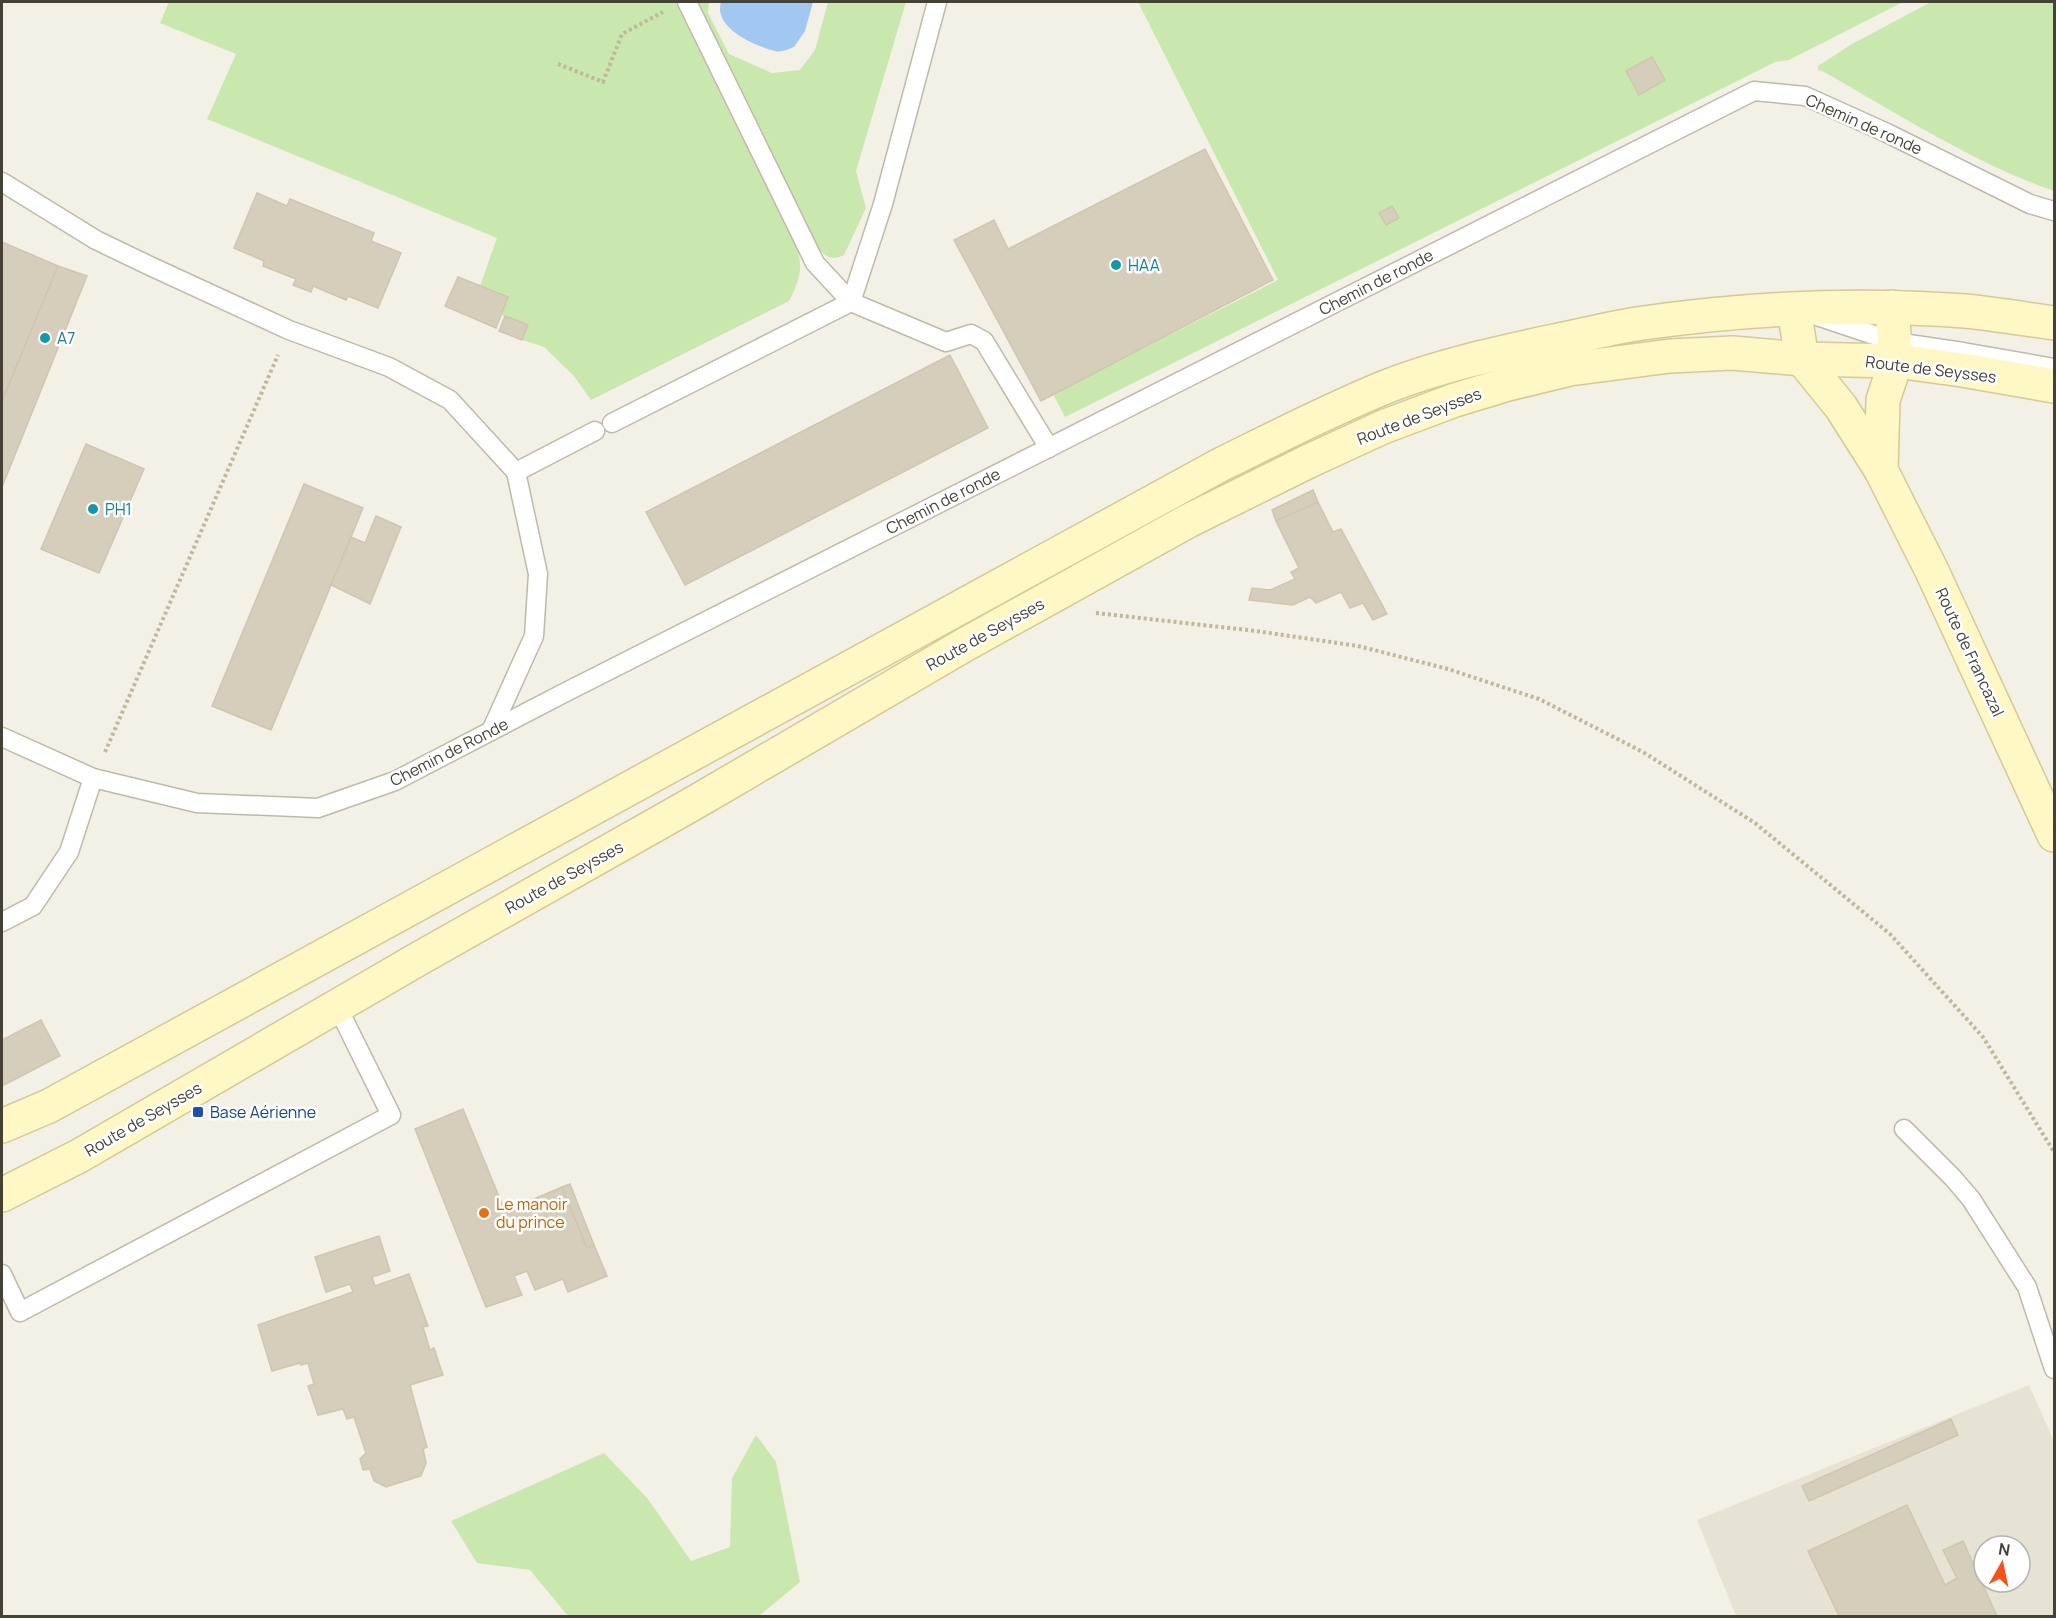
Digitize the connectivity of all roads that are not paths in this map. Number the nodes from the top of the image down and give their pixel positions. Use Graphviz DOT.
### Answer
graph roads {
  1 [pos="937,2"];
  2 [pos="680,4"];
  3 [pos="2,182"];
  4 [pos="2055,211"];
  5 [pos="851,302"];
  6 [pos="1892,307"];
  7 [pos="1794,309"];
  8 [pos="2055,323"];
  9 [pos="1896,352"];
  10 [pos="1802,359"];
  11 [pos="2055,368"];
  12 [pos="2055,386"];
  13 [pos="612,423"];
  14 [pos="595,431"];
  15 [pos="1048,448"];
  16 [pos="1881,470"];
  17 [pos="516,472"];
  18 [pos="708,620"];
  19 [pos="491,730"];
  20 [pos="2,737"];
  21 [pos="93,778"];
  22 [pos="2055,835"];
  23 [pos="2,922"];
  24 [pos="337,1006"];
  25 [pos="50,1106"];
  26 [pos="2,1126"];
  27 [pos="1904,1129"];
  28 [pos="2,1141"];
  29 [pos="2,1195"];
  30 [pos="2,1274"];
  31 [pos="2055,1369"];
  1 -- 5 [label="lane"];
  2 -- 5 [label="lane"];
  3 -- 17 [label="lane"];
  4 -- 15 [label="lane, Chemin de ronde"];
  5 -- 13 [label="lane"];
  5 -- 15 [label="lane"];
  6 -- 7 [label="main road, Route de Seysses"];
  6 -- 8 [label="main road, Route de Seysses"];
  6 -- 9 [label="main road, Route de Francazal"];
  7 -- 9 [label="lane, Route de Seysses"];
  7 -- 10 [label="main road, Route de Francazal"];
  7 -- 25 [label="main road, Route de Seysses"];
  9 -- 10 [label="main road, Route de Seysses"];
  9 -- 11 [label="lane, Route de Seysses"];
  9 -- 12 [label="main road, Route de Seysses"];
  9 -- 16 [label="main road, Route de Francazal"];
  10 -- 16 [label="main road, Route de Francazal"];
  10 -- 24 [label="main road, Route de Seysses"];
  14 -- 17 [label="lane"];
  15 -- 18 [label="lane, Chemin de ronde"];
  16 -- 22 [label="main road, Route de Francazal"];
  17 -- 19 [label="lane"];
  18 -- 19 [label="lane, Chemin de Ronde"];
  19 -- 21 [label="lane, Chemin de Ronde"];
  20 -- 21 [label="lane, Chemin de Ronde"];
  21 -- 23 [label="lane"];
  24 -- 29 [label="main road, Route de Seysses"];
  24 -- 30 [label="lane"];
  25 -- 26 [label="main road, Route de Seysses"];
  25 -- 28 [label="lane, Route de Seysses"];
  27 -- 31 [label="lane"];
}
